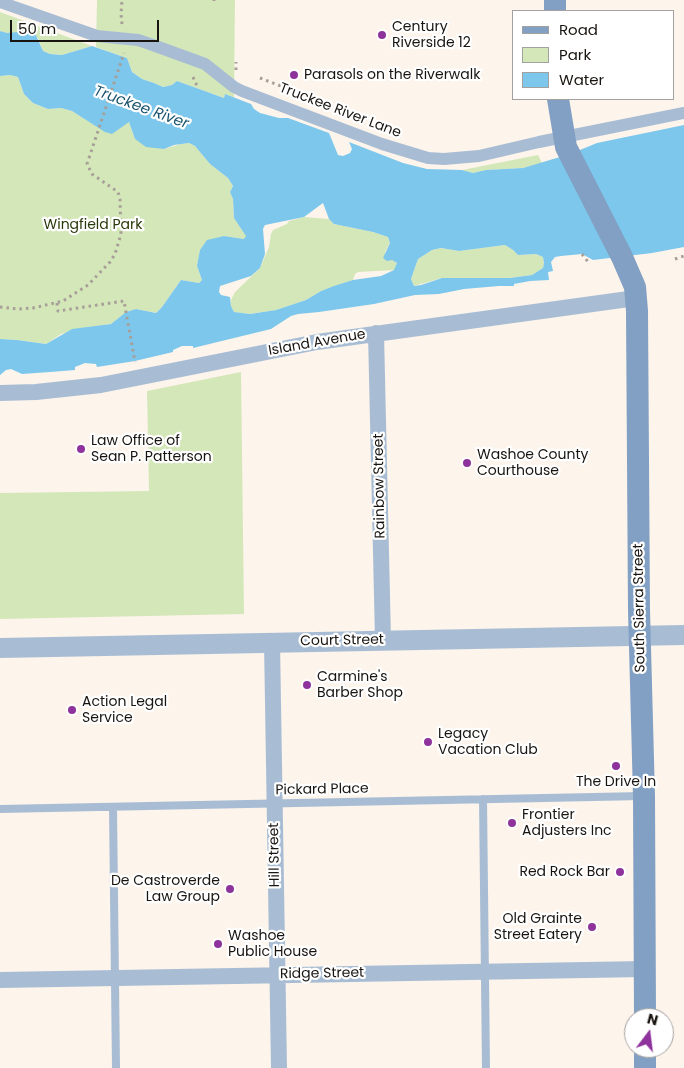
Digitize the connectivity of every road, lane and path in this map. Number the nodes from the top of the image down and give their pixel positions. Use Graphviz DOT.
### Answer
graph roads {
  1 [pos="0,2"];
  2 [pos="124,57"];
  3 [pos="558,100"];
  4 [pos="684,113"];
  5 [pos="565,142"];
  6 [pos="582,254"];
  7 [pos="684,256"];
  8 [pos="675,259"];
  9 [pos="588,262"];
  10 [pos="636,298"];
  11 [pos="57,303"];
  12 [pos="0,307"];
  13 [pos="376,333"];
  14 [pos="135,361"];
  15 [pos="0,393"];
  16 [pos="684,635"];
  17 [pos="640,636"];
  18 [pos="383,640"];
  19 [pos="272,642"];
  20 [pos="0,648"];
  21 [pos="644,796"];
  22 [pos="483,799"];
  23 [pos="275,803"];
  24 [pos="113,807"];
  25 [pos="0,809"];
  26 [pos="645,969"];
  27 [pos="484,972"];
  28 [pos="277,974"];
  29 [pos="115,978"];
  30 [pos="0,980"];
  31 [pos="645,1008"];
  32 [pos="116,1068"];
  33 [pos="278,1068"];
  34 [pos="486,1068"];
  1 -- 5 [label="street, Truckee River Lane"];
  2 -- 11 [label="path"];
  3 -- 5 [label="main road, South Sierra Street"];
  4 -- 5 [label="street, Truckee River Lane"];
  5 -- 10 [label="main road, South Sierra Street"];
  6 -- 9 [label="path"];
  7 -- 8 [label="path"];
  10 -- 13 [label="street, Island Avenue"];
  10 -- 17 [label="main road, South Sierra Street"];
  11 -- 12 [label="path"];
  11 -- 14 [label="path"];
  13 -- 15 [label="street, Island Avenue"];
  13 -- 18 [label="street, Rainbow Street"];
  16 -- 17 [label="street, Court Street"];
  17 -- 18 [label="street, Court Street"];
  17 -- 21 [label="main road, South Sierra Street"];
  18 -- 19 [label="street, Court Street"];
  19 -- 20 [label="street, Court Street"];
  19 -- 23 [label="street, Hill Street"];
  21 -- 22 [label="lane, Pickard Place"];
  21 -- 26 [label="main road, South Sierra Street"];
  22 -- 23 [label="lane, Pickard Place"];
  22 -- 27 [label="lane"];
  23 -- 24 [label="lane, Pickard Place"];
  23 -- 28 [label="street, Hill Street"];
  24 -- 25 [label="lane, Pickard Place"];
  24 -- 29 [label="lane"];
  26 -- 27 [label="street, Ridge Street"];
  26 -- 31 [label="main road, South Sierra Street"];
  27 -- 28 [label="street, Ridge Street"];
  27 -- 34 [label="lane"];
  28 -- 29 [label="street, Ridge Street"];
  28 -- 33 [label="street, Hill Street"];
  29 -- 30 [label="street, Ridge Street"];
  29 -- 32 [label="lane"];
}
